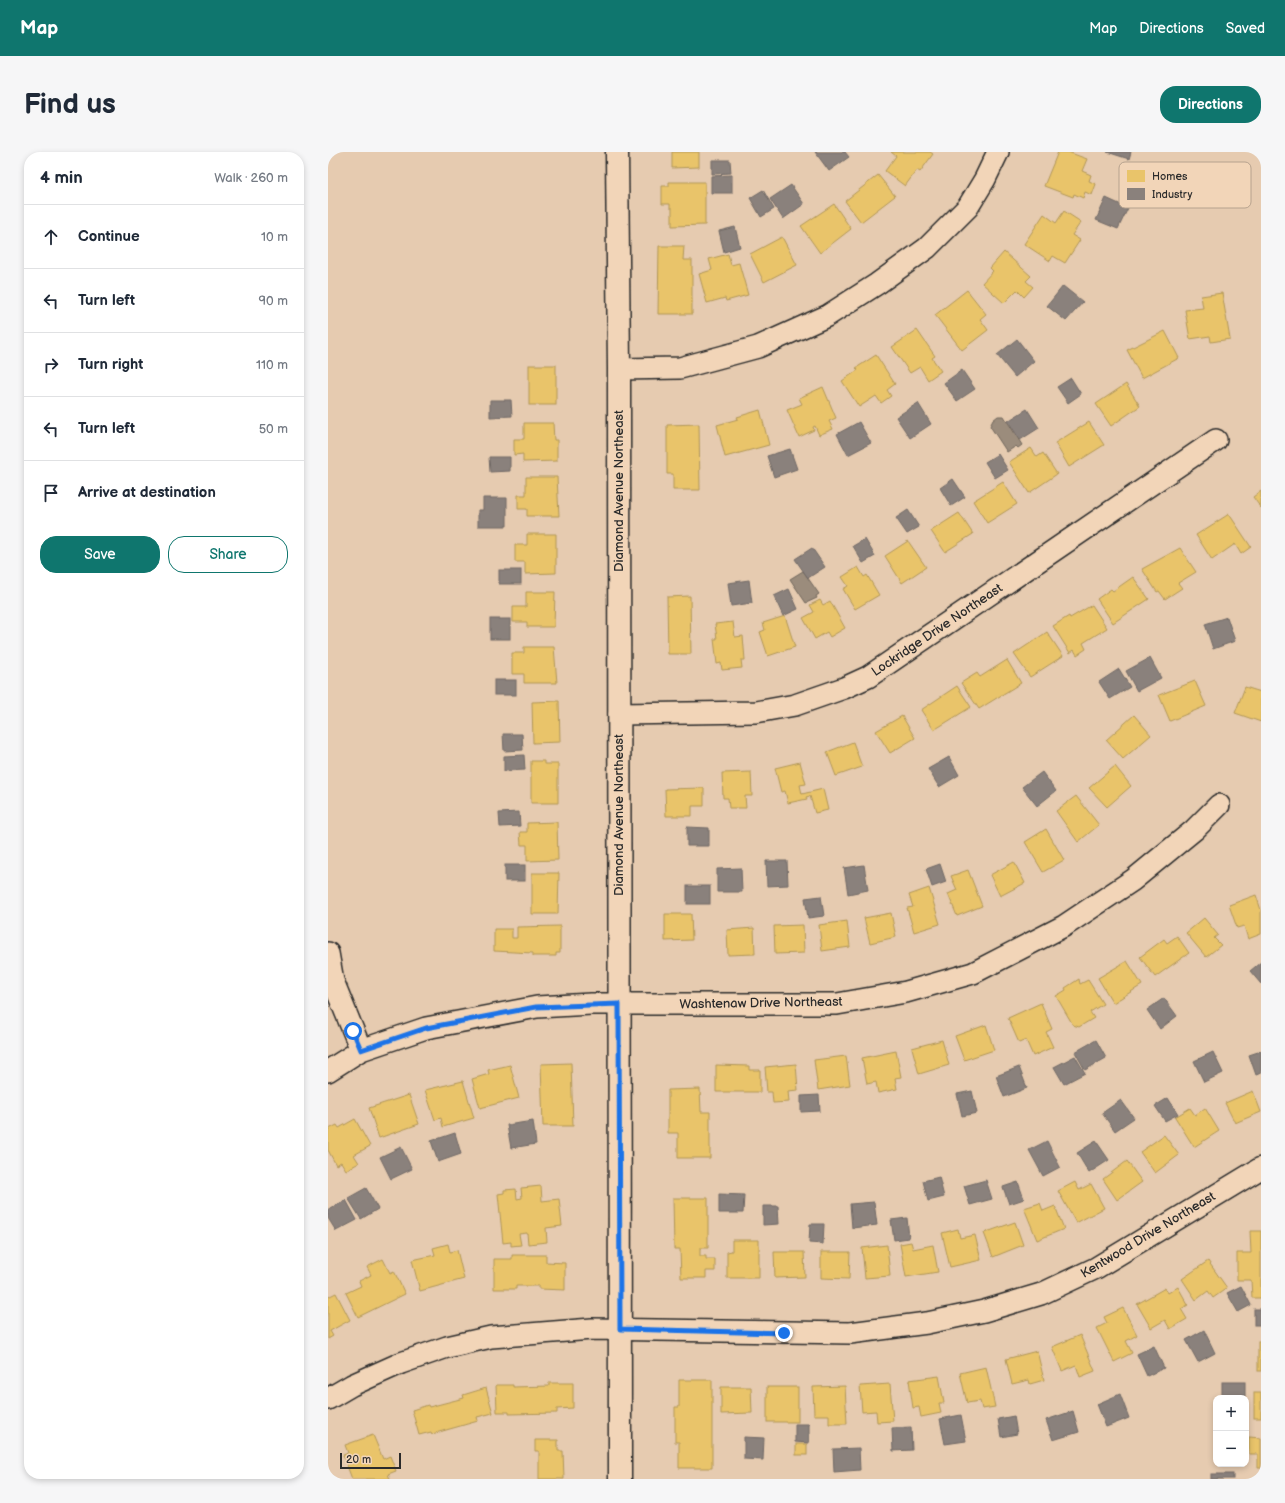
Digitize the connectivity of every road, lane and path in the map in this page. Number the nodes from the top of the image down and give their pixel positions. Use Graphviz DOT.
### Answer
graph roads {
  1 [pos="617,152"];
  2 [pos="998,152"];
  3 [pos="619,369"];
  4 [pos="1216,440"];
  5 [pos="619,714"];
  6 [pos="1219,804"];
  7 [pos="328,953"];
  8 [pos="619,1004"];
  9 [pos="361,1050"];
  10 [pos="328,1071"];
  11 [pos="1261,1168"];
  12 [pos="620,1329"];
  13 [pos="328,1399"];
  14 [pos="620,1479"];
  1 -- 3 [label="street, Diamond Avenue Northeast"];
  2 -- 3 [label="street"];
  3 -- 5 [label="street, Diamond Avenue Northeast"];
  4 -- 5 [label="street, Lockridge Drive Northeast"];
  5 -- 8 [label="street, Diamond Avenue Northeast"];
  6 -- 8 [label="street, Washtenaw Drive Northeast"];
  7 -- 9 [label="street"];
  8 -- 9 [label="street, Washtenaw Drive Northeast"];
  8 -- 12 [label="street, Diamond Avenue Northeast"];
  9 -- 10 [label="street, Washtenaw Drive Northeast"];
  11 -- 12 [label="street, Kentwood Drive Northeast"];
  12 -- 13 [label="street, Kentwood Drive Northeast"];
  12 -- 14 [label="street, Diamond Avenue Northeast"];
}
